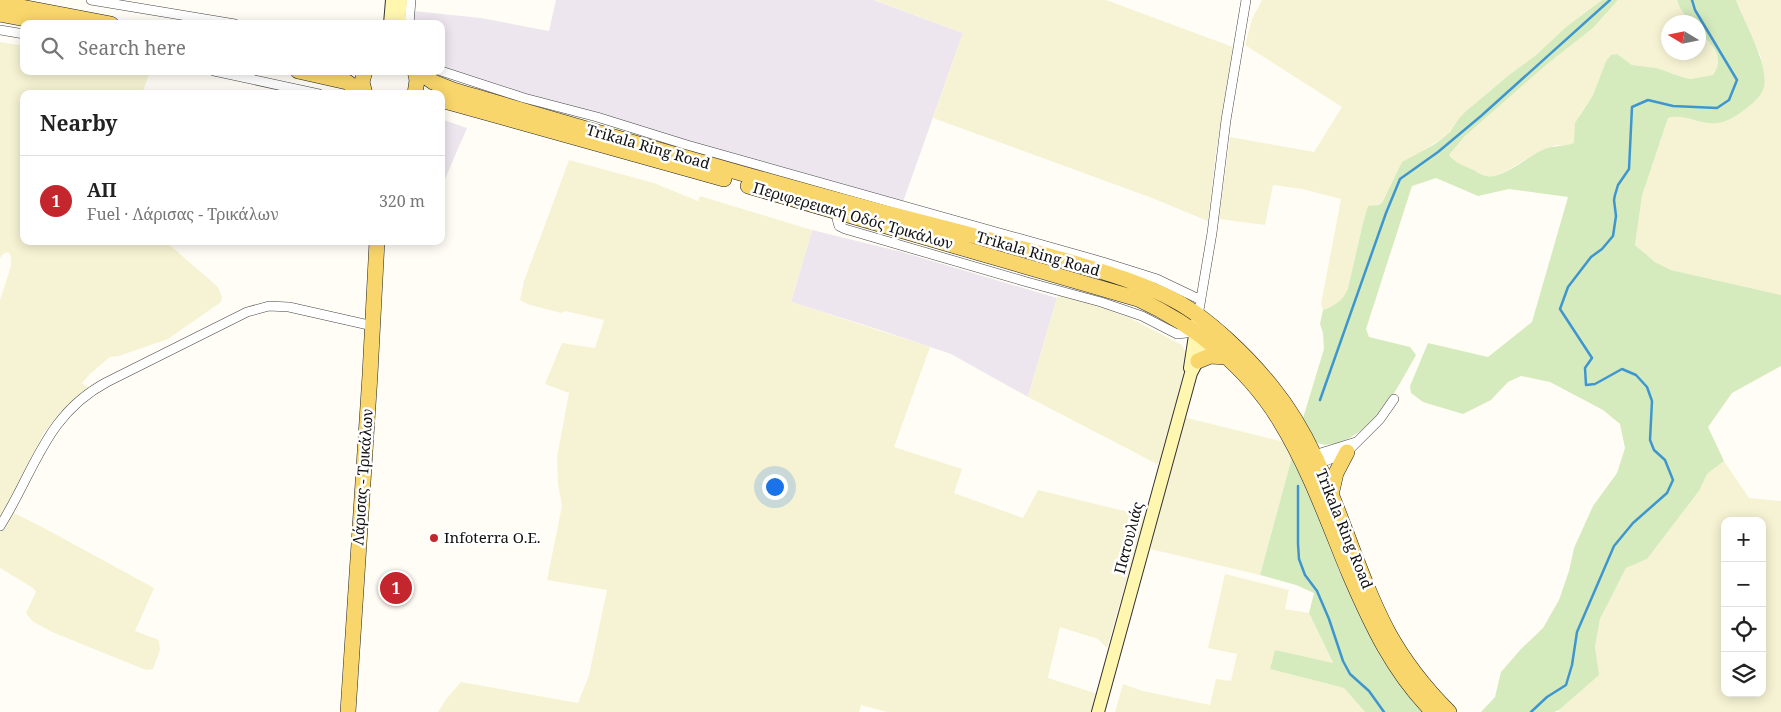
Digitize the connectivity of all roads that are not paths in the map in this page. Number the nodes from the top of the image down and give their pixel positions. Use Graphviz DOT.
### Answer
graph roads {
  1 [pos="91,0"];
  2 [pos="392,0"];
  3 [pos="401,0"];
  4 [pos="411,0"];
  5 [pos="1246,0"];
  6 [pos="0,3"];
  7 [pos="0,14"];
  8 [pos="31,20"];
  9 [pos="90,20"];
  10 [pos="211,20"];
  11 [pos="391,20"];
  12 [pos="392,20"];
  13 [pos="409,20"];
  14 [pos="0,30"];
  15 [pos="20,33"];
  16 [pos="445,72"];
  17 [pos="232,75"];
  18 [pos="316,75"];
  19 [pos="364,75"];
  20 [pos="417,75"];
  21 [pos="423,75"];
  22 [pos="301,90"];
  23 [pos="358,90"];
  24 [pos="363,90"];
  25 [pos="415,90"];
  26 [pos="445,101"];
  27 [pos="595,124"];
  28 [pos="816,188"];
  29 [pos="377,245"];
  30 [pos="1201,300"];
  31 [pos="373,326"];
  32 [pos="1201,328"];
  33 [pos="1226,357"];
  34 [pos="1194,367"];
  35 [pos="1394,399"];
  36 [pos="1352,447"];
  37 [pos="1309,463"];
  38 [pos="1331,495"];
  39 [pos="0,526"];
  40 [pos="348,712"];
  41 [pos="1098,712"];
  42 [pos="1433,712"];
  43 [pos="1449,712"];
  1 -- 10 [label="street"];
  2 -- 11 [label="street"];
  3 -- 12 [label="street"];
  4 -- 13 [label="street"];
  5 -- 30 [label="street"];
  6 -- 9 [label="main road"];
  7 -- 8 [label="main road"];
  14 -- 15 [label="street"];
  16 -- 27 [label="street"];
  17 -- 22 [label="street"];
  18 -- 23 [label="main road"];
  19 -- 24 [label="main road"];
  20 -- 25 [label="main road"];
  21 -- 27 [label="main road, Trikala Ring Road"];
  26 -- 32 [label="main road, Περιφερειακή Οδός Τρικάλων"];
  27 -- 28 [label="main road, Trikala Ring Road"];
  28 -- 30 [label="street"];
  28 -- 32 [label="main road, Trikala Ring Road"];
  29 -- 31 [label="main road, Λάρισας - Τρικάλων"];
  30 -- 32 [label="street"];
  31 -- 39 [label="street"];
  31 -- 40 [label="main road, Λάρισας - Τρικάλων"];
  32 -- 33 [label="main road, Περιφερειακή Οδός Τρικάλων"];
  32 -- 34 [label="street, Πατουλιάς"];
  32 -- 37 [label="main road, Trikala Ring Road"];
  33 -- 34 [label="main road"];
  33 -- 37 [label="main road, Περιφερειακή Οδός Τρικάλων"];
  34 -- 41 [label="street, Πατουλιάς"];
  35 -- 36 [label="street"];
  36 -- 37 [label="street"];
  36 -- 38 [label="main road"];
  37 -- 38 [label="main road, Trikala Ring Road"];
  37 -- 42 [label="main road, Περιφερειακή Οδός Τρικάλων"];
  38 -- 43 [label="main road, Trikala Ring Road"];
}
